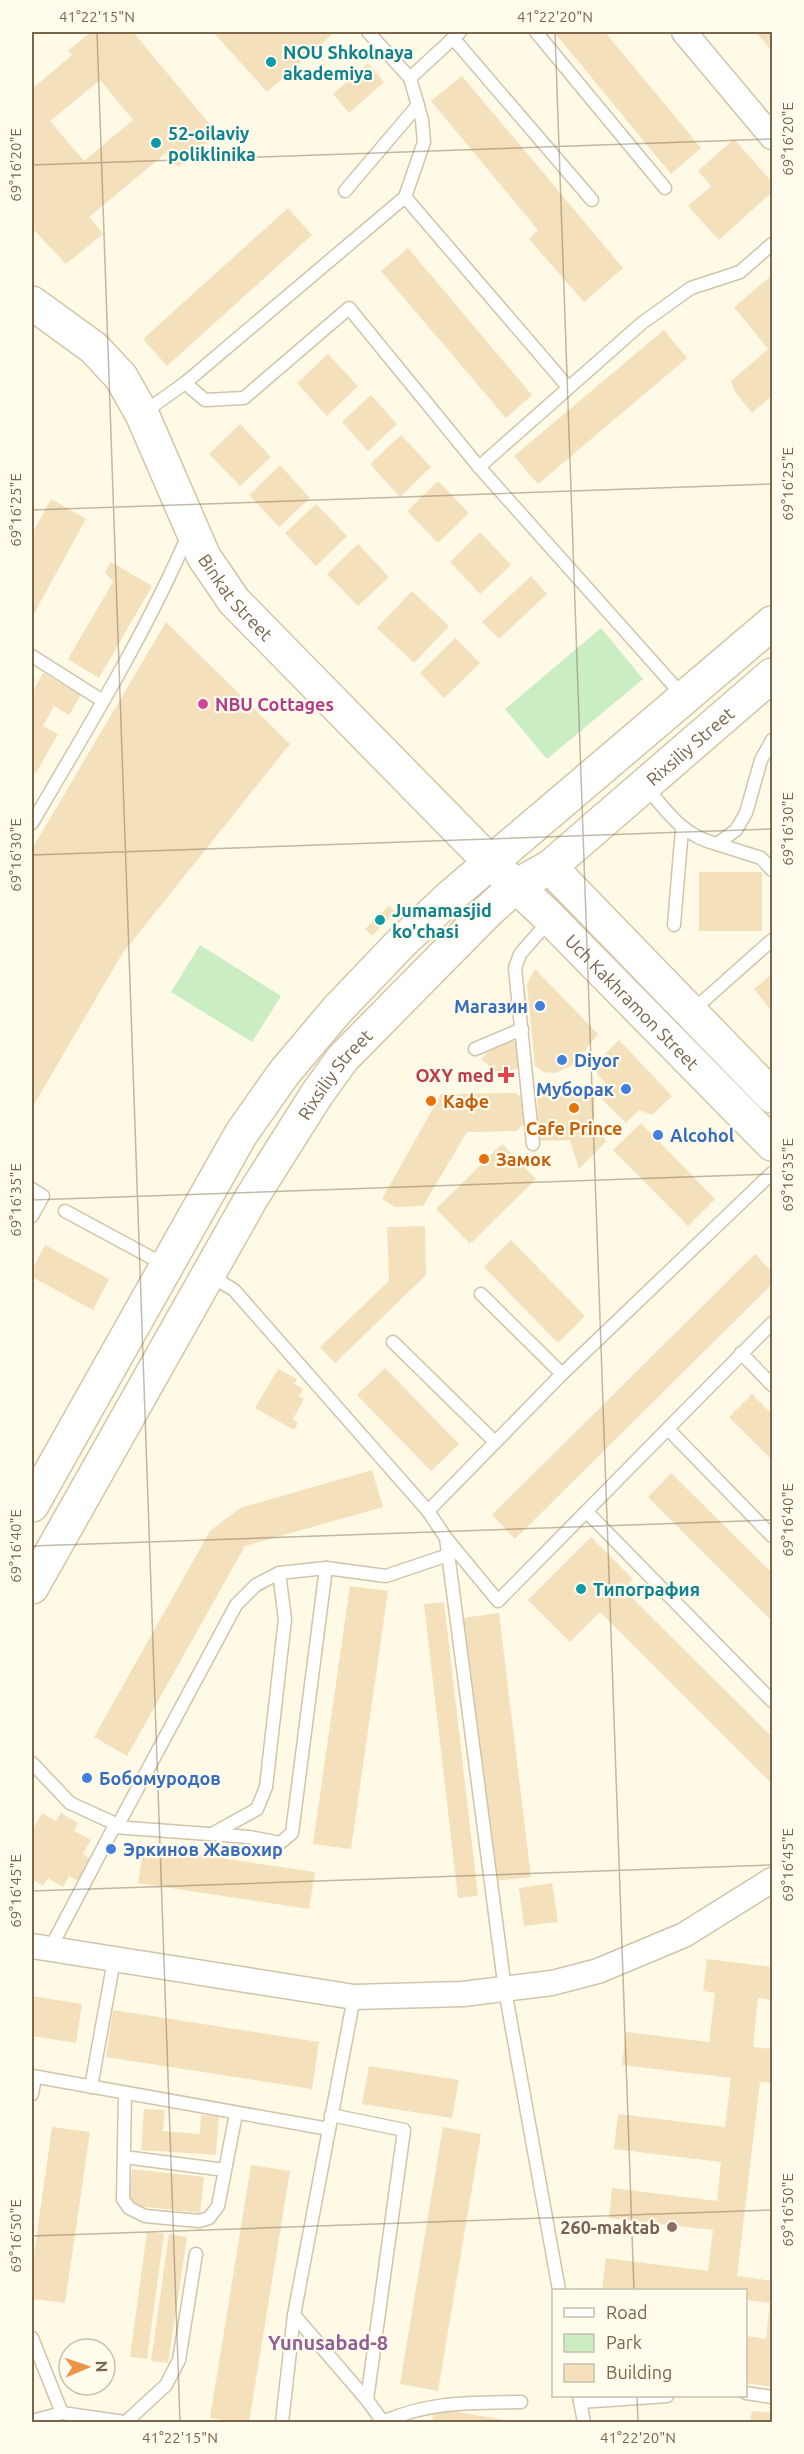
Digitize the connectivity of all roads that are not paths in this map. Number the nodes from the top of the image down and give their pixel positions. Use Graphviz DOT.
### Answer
graph roads {
  1 [pos="368,32"];
  2 [pos="536,32"];
  3 [pos="684,32"];
  4 [pos="456,35"];
  5 [pos="410,78"];
  6 [pos="418,105"];
  7 [pos="772,138"];
  8 [pos="666,188"];
  9 [pos="345,191"];
  10 [pos="405,197"];
  11 [pos="592,200"];
  12 [pos="772,244"];
  13 [pos="32,303"];
  14 [pos="185,383"];
  15 [pos="568,387"];
  16 [pos="142,414"];
  17 [pos="479,467"];
  18 [pos="190,528"];
  19 [pos="772,623"];
  20 [pos="32,656"];
  21 [pos="728,660"];
  22 [pos="764,683"];
  23 [pos="684,697"];
  24 [pos="103,701"];
  25 [pos="772,740"];
  26 [pos="644,785"];
  27 [pos="32,823"];
  28 [pos="682,829"];
  29 [pos="717,844"];
  30 [pos="489,861"];
  31 [pos="550,867"];
  32 [pos="772,870"];
  33 [pos="516,886"];
  34 [pos="551,919"];
  35 [pos="674,925"];
  36 [pos="772,940"];
  37 [pos="691,1012"];
  38 [pos="522,1029"];
  39 [pos="475,1049"];
  40 [pos="772,1096"];
  41 [pos="533,1144"];
  42 [pos="772,1144"];
  43 [pos="223,1165"];
  44 [pos="772,1173"];
  45 [pos="258,1185"];
  46 [pos="32,1189"];
  47 [pos="65,1211"];
  48 [pos="32,1215"];
  49 [pos="166,1266"];
  50 [pos="208,1274"];
  51 [pos="481,1294"];
  52 [pos="772,1325"];
  53 [pos="393,1342"];
  54 [pos="741,1353"];
  55 [pos="562,1374"];
  56 [pos="772,1384"];
  57 [pos="668,1429"];
  58 [pos="495,1442"];
  59 [pos="32,1504"];
  60 [pos="428,1511"];
  61 [pos="587,1512"];
  62 [pos="772,1536"];
  63 [pos="446,1538"];
  64 [pos="448,1555"];
  65 [pos="326,1568"];
  66 [pos="279,1573"];
  67 [pos="32,1587"];
  68 [pos="772,1701"];
  69 [pos="32,1762"];
  70 [pos="118,1825"];
  71 [pos="212,1834"];
  72 [pos="772,1880"];
  73 [pos="41,1948"];
  74 [pos="114,1960"];
  75 [pos="505,1990"];
  76 [pos="354,1996"];
  77 [pos="33,2077"];
  78 [pos="91,2088"];
  79 [pos="32,2094"];
  80 [pos="125,2094"];
  81 [pos="236,2114"];
  82 [pos="331,2115"];
  83 [pos="329,2129"];
  84 [pos="124,2157"];
  85 [pos="225,2170"];
  86 [pos="196,2254"];
  87 [pos="559,2289"];
  88 [pos="294,2315"];
  89 [pos="32,2338"];
  90 [pos="747,2393"];
  91 [pos="624,2397"];
  92 [pos="772,2397"];
  93 [pos="580,2398"];
  94 [pos="367,2400"];
  95 [pos="521,2402"];
  96 [pos="62,2413"];
  97 [pos="32,2421"];
  98 [pos="125,2422"];
  99 [pos="282,2422"];
  100 [pos="382,2422"];
  101 [pos="584,2422"];
  1 -- 5 [label="lane"];
  2 -- 8 [label="lane"];
  3 -- 7 [label="street"];
  4 -- 5 [label="lane"];
  4 -- 11 [label="lane"];
  5 -- 6 [label="lane"];
  6 -- 9 [label="lane"];
  6 -- 10 [label="lane"];
  10 -- 14 [label="lane"];
  10 -- 15 [label="lane"];
  12 -- 15 [label="lane"];
  13 -- 16 [label="main road, Binkat Street"];
  14 -- 16 [label="lane"];
  14 -- 17 [label="lane"];
  15 -- 17 [label="lane"];
  16 -- 18 [label="main road, Binkat Street"];
  17 -- 23 [label="lane"];
  18 -- 24 [label="lane"];
  18 -- 30 [label="main road, Binkat Street"];
  19 -- 21 [label="main road, Rixsiliy Street"];
  20 -- 24 [label="lane"];
  21 -- 22 [label="main road"];
  21 -- 23 [label="main road, Rixsiliy Street"];
  22 -- 26 [label="main road, Rixsiliy Street"];
  23 -- 30 [label="main road, Rixsiliy Street"];
  24 -- 27 [label="lane"];
  25 -- 29 [label="lane"];
  26 -- 28 [label="lane"];
  26 -- 31 [label="main road, Rixsiliy Street"];
  28 -- 29 [label="lane"];
  28 -- 35 [label="lane"];
  29 -- 32 [label="lane"];
  30 -- 31 [label="main road"];
  30 -- 33 [label="main road, Uch Kakhramon Street"];
  30 -- 43 [label="main road, Rixsiliy Street"];
  31 -- 33 [label="main road, Rixsiliy Street"];
  31 -- 37 [label="main road, Uch Kakhramon Street"];
  33 -- 34 [label="main road, Uch Kakhramon Street"];
  33 -- 45 [label="main road, Rixsiliy Street"];
  34 -- 38 [label="lane"];
  34 -- 42 [label="main road, Uch Kakhramon Street"];
  36 -- 37 [label="lane"];
  37 -- 40 [label="main road, Uch Kakhramon Street"];
  38 -- 39 [label="lane"];
  38 -- 41 [label="lane"];
  43 -- 45 [label="main road"];
  43 -- 49 [label="main road, Rixsiliy Street"];
  44 -- 55 [label="lane"];
  45 -- 50 [label="main road, Rixsiliy Street"];
  46 -- 48 [label="lane"];
  47 -- 49 [label="lane"];
  49 -- 59 [label="main road, Rixsiliy Street"];
  50 -- 60 [label="lane"];
  50 -- 67 [label="main road, Rixsiliy Street"];
  51 -- 55 [label="lane"];
  52 -- 54 [label="lane"];
  53 -- 58 [label="lane"];
  54 -- 56 [label="lane"];
  54 -- 57 [label="lane"];
  55 -- 58 [label="lane"];
  57 -- 61 [label="lane"];
  57 -- 62 [label="lane"];
  58 -- 60 [label="lane"];
  60 -- 63 [label="lane"];
  61 -- 63 [label="lane"];
  61 -- 68 [label="lane"];
  63 -- 64 [label="lane"];
  64 -- 65 [label="lane"];
  64 -- 75 [label="lane"];
  65 -- 66 [label="lane"];
  65 -- 71 [label="lane"];
  66 -- 70 [label="lane"];
  66 -- 71 [label="lane"];
  69 -- 70 [label="lane"];
  70 -- 71 [label="lane"];
  70 -- 73 [label="lane"];
  72 -- 75 [label="street"];
  73 -- 74 [label="street"];
  74 -- 76 [label="street"];
  74 -- 78 [label="lane"];
  75 -- 76 [label="street"];
  75 -- 87 [label="lane"];
  76 -- 82 [label="lane"];
  77 -- 78 [label="lane"];
  77 -- 79 [label="lane"];
  78 -- 80 [label="lane"];
  80 -- 81 [label="lane"];
  80 -- 84 [label="lane"];
  81 -- 83 [label="lane"];
  81 -- 85 [label="lane"];
  82 -- 83 [label="lane"];
  82 -- 94 [label="lane"];
  83 -- 88 [label="lane"];
  84 -- 85 [label="lane"];
  84 -- 85 [label="lane"];
  86 -- 98 [label="lane"];
  88 -- 94 [label="lane"];
  88 -- 99 [label="lane"];
  89 -- 96 [label="lane"];
  90 -- 92 [label="lane"];
  91 -- 93 [label="lane"];
  93 -- 101 [label="lane"];
  94 -- 100 [label="lane"];
  95 -- 100 [label="lane"];
  96 -- 97 [label="lane"];
  96 -- 98 [label="lane"];
}
